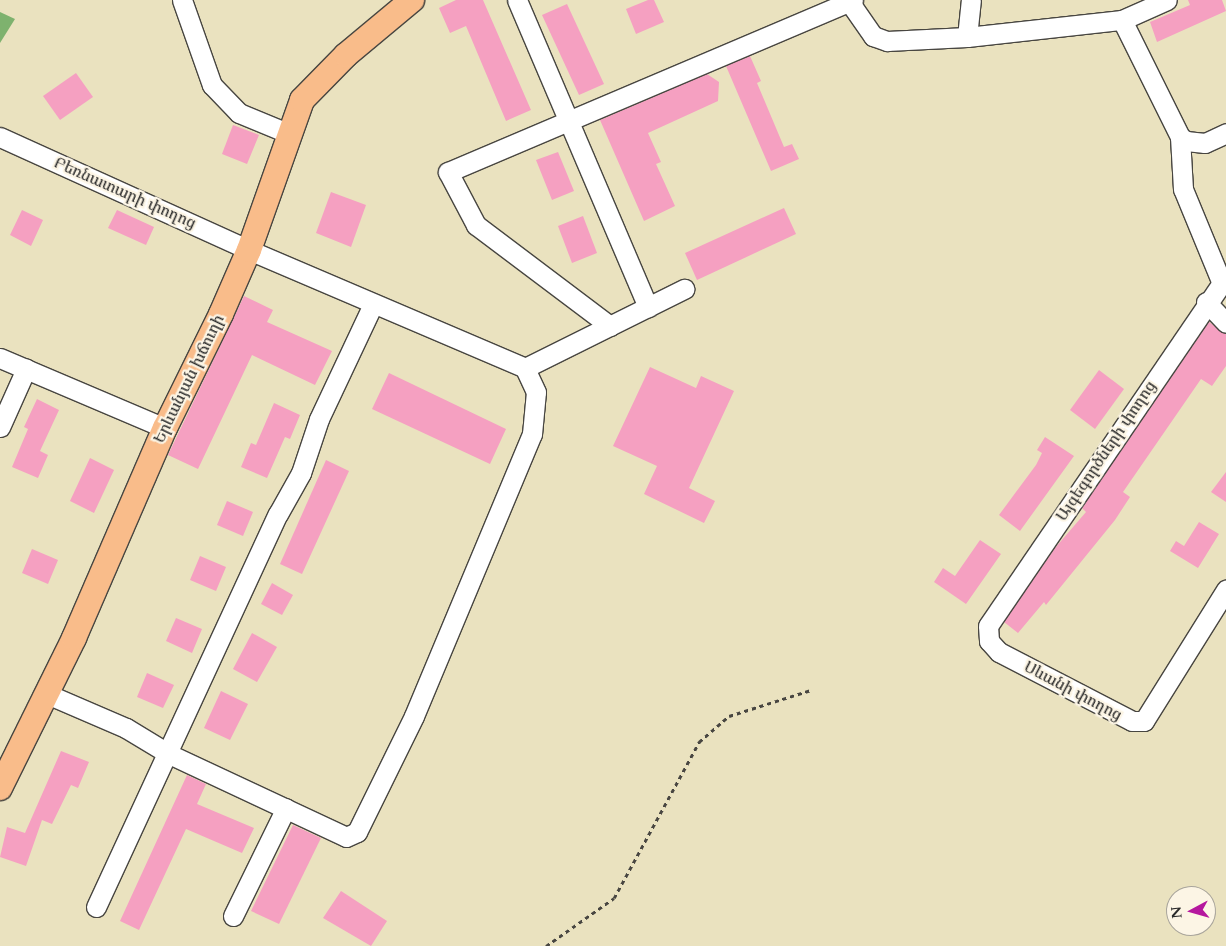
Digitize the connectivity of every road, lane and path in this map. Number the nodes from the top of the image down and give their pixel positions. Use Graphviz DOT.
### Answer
graph roads {
  1 [pos="182,0"];
  2 [pos="412,0"];
  3 [pos="517,0"];
  4 [pos="971,0"];
  5 [pos="1167,0"];
  6 [pos="850,1"];
  7 [pos="1122,20"];
  8 [pos="967,37"];
  9 [pos="569,122"];
  10 [pos="1226,133"];
  11 [pos="290,134"];
  12 [pos="0,137"];
  13 [pos="1180,137"];
  14 [pos="249,250"];
  15 [pos="1223,279"];
  16 [pos="684,289"];
  17 [pos="1206,302"];
  18 [pos="373,304"];
  19 [pos="648,307"];
  20 [pos="1226,323"];
  21 [pos="610,326"];
  22 [pos="0,358"];
  23 [pos="525,368"];
  24 [pos="26,369"];
  25 [pos="0,427"];
  26 [pos="165,428"];
  27 [pos="1226,590"];
  28 [pos="988,626"];
  29 [pos="811,690"];
  30 [pos="47,694"];
  31 [pos="169,754"];
  32 [pos="0,788"];
  33 [pos="286,808"];
  34 [pos="96,907"];
  35 [pos="233,916"];
  36 [pos="546,946"];
  1 -- 11 [label="street"];
  2 -- 11 [label="main road, Երևանյան խճուղի"];
  3 -- 9 [label="street"];
  4 -- 8 [label="street"];
  5 -- 7 [label="street"];
  6 -- 8 [label="street"];
  6 -- 9 [label="street"];
  7 -- 8 [label="street"];
  7 -- 13 [label="street"];
  9 -- 19 [label="street"];
  9 -- 21 [label="street"];
  10 -- 13 [label="street"];
  11 -- 14 [label="main road, Երևանյան խճուղի"];
  12 -- 14 [label="street, Բեռնատարի փողոց"];
  13 -- 15 [label="street"];
  14 -- 18 [label="street, Բեռնատարի փողոց"];
  14 -- 26 [label="main road, Երևանյան խճուղի"];
  15 -- 17 [label="street, Այգեգործների փողոց"];
  16 -- 19 [label="street"];
  17 -- 20 [label="street"];
  17 -- 28 [label="street, Այգեգործների փողոց"];
  18 -- 23 [label="street, Բեռնատարի փողոց"];
  18 -- 31 [label="street"];
  19 -- 21 [label="street"];
  21 -- 23 [label="street"];
  22 -- 24 [label="street"];
  23 -- 33 [label="street"];
  24 -- 25 [label="street"];
  24 -- 26 [label="street"];
  26 -- 30 [label="main road, Երևանյան խճուղի"];
  27 -- 28 [label="street, Սևանի փողոց"];
  29 -- 36 [label="path"];
  30 -- 31 [label="street"];
  30 -- 32 [label="main road, Երևանյան խճուղի"];
  31 -- 33 [label="street"];
  31 -- 34 [label="street"];
  33 -- 35 [label="street"];
}
